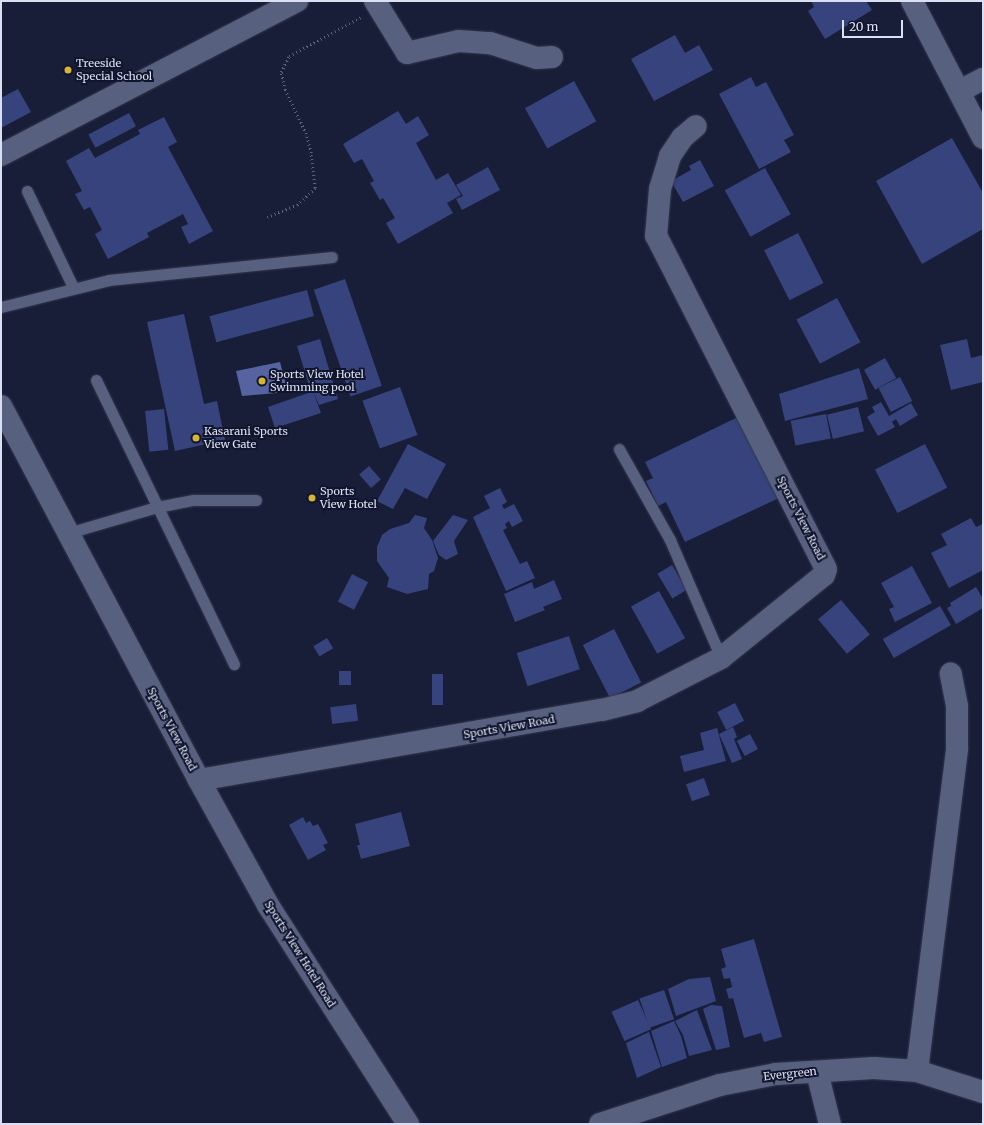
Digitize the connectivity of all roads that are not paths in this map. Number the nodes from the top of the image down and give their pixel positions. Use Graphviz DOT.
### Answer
graph roads {
  1 [pos="297,1"];
  2 [pos="912,1"];
  3 [pos="377,4"];
  4 [pos="552,57"];
  5 [pos="983,79"];
  6 [pos="960,91"];
  7 [pos="696,126"];
  8 [pos="983,138"];
  9 [pos="1,156"];
  10 [pos="27,191"];
  11 [pos="332,257"];
  12 [pos="73,287"];
  13 [pos="1,307"];
  14 [pos="96,380"];
  15 [pos="1,406"];
  16 [pos="619,449"];
  17 [pos="256,500"];
  18 [pos="157,507"];
  19 [pos="68,533"];
  20 [pos="722,658"];
  21 [pos="234,664"];
  22 [pos="951,674"];
  23 [pos="199,780"];
  24 [pos="917,1070"];
  25 [pos="817,1072"];
  26 [pos="983,1092"];
  27 [pos="408,1124"];
  28 [pos="600,1124"];
  29 [pos="830,1124"];
  1 -- 9 [label="street"];
  2 -- 6 [label="street"];
  3 -- 4 [label="street"];
  5 -- 6 [label="street"];
  6 -- 8 [label="street"];
  7 -- 20 [label="street, Sports View Road"];
  10 -- 12 [label="lane"];
  11 -- 12 [label="lane"];
  12 -- 13 [label="lane"];
  14 -- 18 [label="lane"];
  15 -- 19 [label="street, Sports View Road"];
  16 -- 20 [label="lane"];
  17 -- 18 [label="lane"];
  18 -- 19 [label="lane"];
  18 -- 21 [label="lane"];
  19 -- 23 [label="street, Sports View Road"];
  20 -- 23 [label="street, Sports View Road"];
  22 -- 24 [label="street"];
  23 -- 27 [label="street, Sports View Hotel Road"];
  24 -- 25 [label="street, Evergreen"];
  24 -- 26 [label="street, Evergreen"];
  25 -- 28 [label="street, Evergreen"];
  25 -- 29 [label="street"];
}
